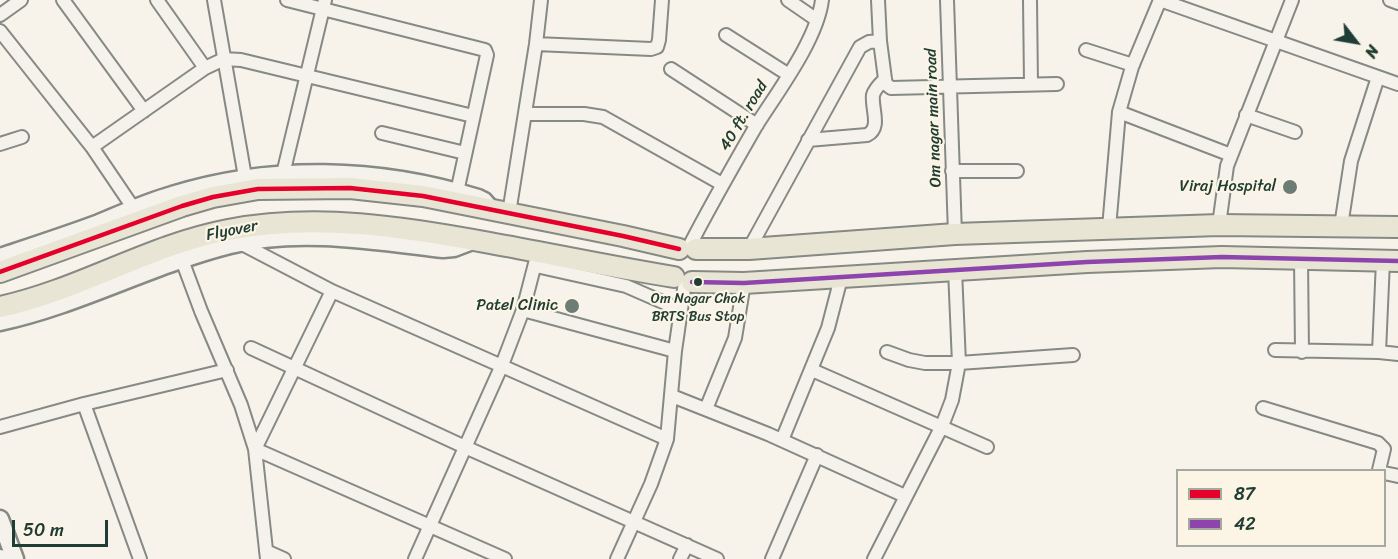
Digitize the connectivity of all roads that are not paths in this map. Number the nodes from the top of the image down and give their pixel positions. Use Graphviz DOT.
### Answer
graph roads {
  1 [pos="21,0"];
  2 [pos="63,0"];
  3 [pos="158,0"];
  4 [pos="214,0"];
  5 [pos="287,0"];
  6 [pos="541,0"];
  7 [pos="662,0"];
  8 [pos="788,0"];
  9 [pos="822,0"];
  10 [pos="878,0"];
  11 [pos="947,0"];
  12 [pos="1030,0"];
  13 [pos="1160,0"];
  14 [pos="1292,0"];
  15 [pos="1390,0"];
  16 [pos="1398,3"];
  17 [pos="324,4"];
  18 [pos="0,15"];
  19 [pos="818,20"];
  20 [pos="0,31"];
  21 [pos="726,35"];
  22 [pos="880,41"];
  23 [pos="1276,42"];
  24 [pos="536,44"];
  25 [pos="1086,50"];
  26 [pos="224,60"];
  27 [pos="1133,65"];
  28 [pos="205,68"];
  29 [pos="671,69"];
  30 [pos="789,75"];
  31 [pos="306,77"];
  32 [pos="1378,77"];
  33 [pos="885,79"];
  34 [pos="1031,84"];
  35 [pos="1057,84"];
  36 [pos="1398,84"];
  37 [pos="950,87"];
  38 [pos="144,111"];
  39 [pos="1119,112"];
  40 [pos="526,114"];
  41 [pos="1246,115"];
  42 [pos="472,116"];
  43 [pos="757,125"];
  44 [pos="1295,132"];
  45 [pos="382,133"];
  46 [pos="22,137"];
  47 [pos="808,140"];
  48 [pos="0,144"];
  49 [pos="92,147"];
  50 [pos="465,153"];
  51 [pos="1231,155"];
  52 [pos="952,171"];
  53 [pos="1017,171"];
  54 [pos="284,174"];
  55 [pos="251,183"];
  56 [pos="722,184"];
  57 [pos="457,192"];
  58 [pos="134,209"];
  59 [pos="500,211"];
  60 [pos="1219,225"];
  61 [pos="1341,225"];
  62 [pos="1398,227"];
  63 [pos="1109,228"];
  64 [pos="955,234"];
  65 [pos="475,240"];
  66 [pos="240,243"];
  67 [pos="688,249"];
  68 [pos="748,249"];
  69 [pos="0,257"];
  70 [pos="1301,258"];
  71 [pos="537,259"];
  72 [pos="182,260"];
  73 [pos="1390,261"];
  74 [pos="955,270"];
  75 [pos="0,272"];
  76 [pos="841,278"];
  77 [pos="684,280"];
  78 [pos="744,283"];
  79 [pos="332,291"];
  80 [pos="0,307"];
  81 [pos="681,309"];
  82 [pos="524,310"];
  83 [pos="0,322"];
  84 [pos="251,348"];
  85 [pos="1275,350"];
  86 [pos="675,351"];
  87 [pos="887,352"];
  88 [pos="1302,352"];
  89 [pos="1379,352"];
  90 [pos="1398,354"];
  91 [pos="1073,355"];
  92 [pos="959,363"];
  93 [pos="502,365"];
  94 [pos="295,368"];
  95 [pos="227,370"];
  96 [pos="812,370"];
  97 [pos="672,396"];
  98 [pos="84,404"];
  99 [pos="1263,408"];
  100 [pos="706,409"];
  101 [pos="942,426"];
  102 [pos="0,427"];
  103 [pos="667,439"];
  104 [pos="782,440"];
  105 [pos="465,447"];
  106 [pos="987,447"];
  107 [pos="255,449"];
  108 [pos="817,455"];
  109 [pos="1379,469"];
  110 [pos="906,496"];
  111 [pos="0,519"];
  112 [pos="634,522"];
  113 [pos="430,526"];
  114 [pos="687,545"];
  115 [pos="266,555"];
  116 [pos="15,559"];
  117 [pos="140,559"];
  118 [pos="284,559"];
  119 [pos="415,559"];
  120 [pos="505,559"];
  121 [pos="617,559"];
  122 [pos="680,559"];
  123 [pos="717,559"];
  124 [pos="772,559"];
  125 [pos="874,559"];
  1 -- 18 [label="street"];
  2 -- 38 [label="street"];
  3 -- 28 [label="street"];
  4 -- 26 [label="street"];
  5 -- 17 [label="street"];
  6 -- 24 [label="street"];
  7 -- 24 [label="street"];
  8 -- 19 [label="street"];
  9 -- 19 [label="street, 40 ft. road"];
  10 -- 22 [label="street"];
  11 -- 37 [label="street, Om nagar main road"];
  12 -- 34 [label="street"];
  13 -- 23 [label="street"];
  13 -- 27 [label="street"];
  14 -- 23 [label="street"];
  15 -- 16 [label="street"];
  17 -- 31 [label="street"];
  17 -- 42 [label="street"];
  19 -- 30 [label="street, 40 ft. road"];
  20 -- 49 [label="street"];
  21 -- 30 [label="street"];
  22 -- 33 [label="street"];
  22 -- 47 [label="street"];
  23 -- 32 [label="street"];
  23 -- 41 [label="street"];
  24 -- 40 [label="street"];
  25 -- 27 [label="street"];
  26 -- 28 [label="street"];
  26 -- 31 [label="street"];
  26 -- 55 [label="street"];
  27 -- 39 [label="street"];
  28 -- 38 [label="street"];
  29 -- 43 [label="street"];
  30 -- 43 [label="street, 40 ft. road"];
  31 -- 42 [label="street"];
  31 -- 54 [label="street"];
  32 -- 36 [label="street"];
  32 -- 61 [label="street"];
  33 -- 37 [label="street"];
  33 -- 47 [label="street"];
  34 -- 35 [label="street"];
  34 -- 37 [label="street"];
  37 -- 52 [label="street, Om nagar main road"];
  38 -- 49 [label="street"];
  39 -- 51 [label="street"];
  39 -- 63 [label="street"];
  40 -- 56 [label="street"];
  40 -- 59 [label="street"];
  41 -- 44 [label="street"];
  41 -- 51 [label="street"];
  42 -- 50 [label="street"];
  43 -- 56 [label="street, 40 ft. road"];
  45 -- 50 [label="street"];
  46 -- 48 [label="street"];
  47 -- 68 [label="street"];
  49 -- 58 [label="street"];
  50 -- 57 [label="street"];
  51 -- 60 [label="street"];
  52 -- 53 [label="street"];
  52 -- 64 [label="street, Om nagar main road"];
  54 -- 55 [label="main road"];
  54 -- 57 [label="main road"];
  55 -- 58 [label="main road"];
  55 -- 59 [label="highway"];
  55 -- 75 [label="highway"];
  56 -- 67 [label="street, 40 ft. road"];
  57 -- 59 [label="main road"];
  58 -- 69 [label="main road"];
  59 -- 67 [label="highway"];
  60 -- 61 [label="highway"];
  60 -- 63 [label="highway"];
  61 -- 62 [label="highway"];
  63 -- 64 [label="highway"];
  64 -- 68 [label="highway"];
  65 -- 66 [label="main road"];
  65 -- 71 [label="highway, Flyover"];
  65 -- 80 [label="highway, Flyover"];
  66 -- 72 [label="main road"];
  66 -- 79 [label="street"];
  67 -- 68 [label="highway"];
  67 -- 77 [label="highway"];
  67 -- 77 [label="highway"];
  70 -- 73 [label="highway, Flyover"];
  70 -- 74 [label="highway, Flyover"];
  70 -- 88 [label="street"];
  71 -- 77 [label="highway, Flyover"];
  71 -- 81 [label="street"];
  71 -- 82 [label="street"];
  72 -- 83 [label="main road"];
  72 -- 95 [label="street"];
  73 -- 89 [label="street"];
  74 -- 76 [label="highway, Flyover"];
  74 -- 92 [label="street"];
  76 -- 78 [label="highway, Flyover"];
  76 -- 96 [label="street"];
  77 -- 78 [label="highway, Flyover"];
  77 -- 81 [label="street"];
  78 -- 100 [label="street"];
  79 -- 93 [label="street"];
  79 -- 94 [label="street"];
  81 -- 86 [label="street"];
  82 -- 86 [label="street"];
  82 -- 93 [label="street"];
  84 -- 94 [label="street"];
  85 -- 88 [label="street"];
  86 -- 97 [label="street"];
  87 -- 92 [label="street"];
  88 -- 89 [label="street"];
  89 -- 90 [label="street"];
  91 -- 92 [label="street"];
  92 -- 101 [label="street"];
  93 -- 103 [label="street"];
  93 -- 105 [label="street"];
  94 -- 105 [label="street"];
  94 -- 107 [label="street"];
  95 -- 98 [label="street"];
  95 -- 107 [label="street"];
  96 -- 101 [label="street"];
  96 -- 104 [label="street"];
  97 -- 100 [label="street"];
  97 -- 103 [label="street"];
  98 -- 102 [label="street"];
  98 -- 117 [label="street"];
  99 -- 109 [label="street"];
  100 -- 104 [label="street"];
  101 -- 106 [label="street"];
  101 -- 110 [label="street"];
  103 -- 112 [label="street"];
  104 -- 108 [label="street"];
  105 -- 112 [label="street"];
  105 -- 113 [label="street"];
  107 -- 113 [label="street"];
  107 -- 115 [label="street"];
  108 -- 110 [label="street"];
  108 -- 124 [label="street"];
  110 -- 125 [label="street"];
  111 -- 116 [label="main road"];
  112 -- 114 [label="street"];
  112 -- 121 [label="street"];
  113 -- 119 [label="street"];
  113 -- 120 [label="street"];
  114 -- 122 [label="street"];
  114 -- 123 [label="street"];
  115 -- 118 [label="street"];
}
